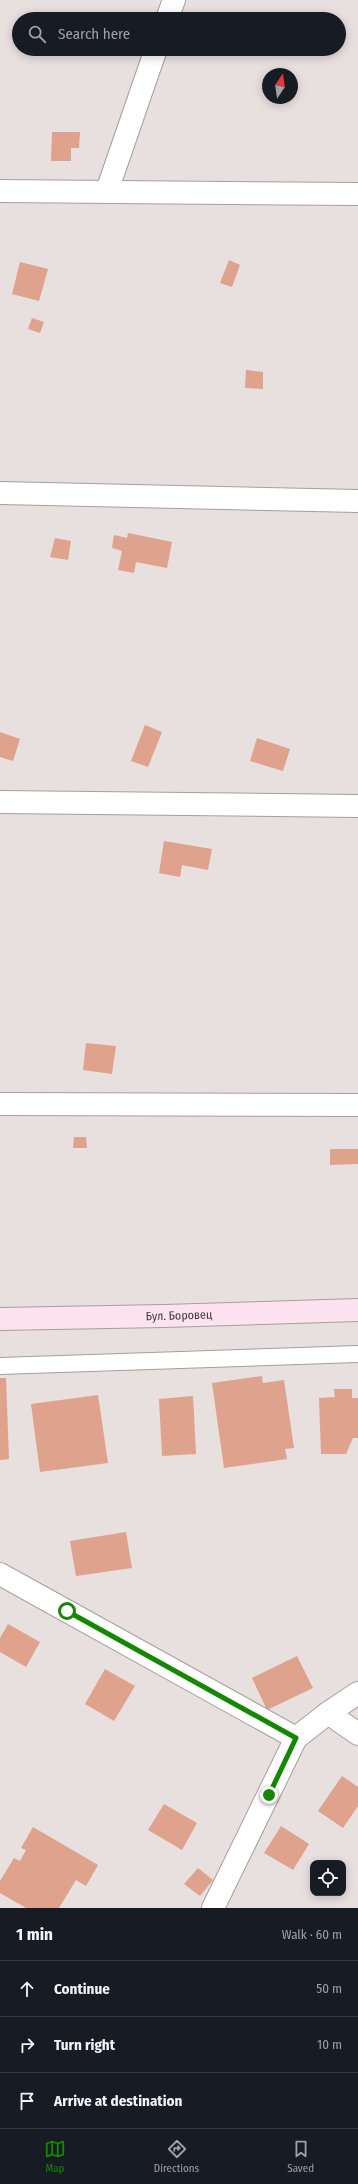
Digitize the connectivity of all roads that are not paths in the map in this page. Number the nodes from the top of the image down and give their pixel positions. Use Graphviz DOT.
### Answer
graph roads {
  1 [pos="174,0"];
  2 [pos="170,12"];
  3 [pos="154,56"];
  4 [pos="107,190"];
  5 [pos="0,191"];
  6 [pos="358,194"];
  7 [pos="0,493"];
  8 [pos="358,501"];
  9 [pos="0,802"];
  10 [pos="358,806"];
  11 [pos="0,1104"];
  12 [pos="358,1105"];
  13 [pos="358,1310"];
  14 [pos="0,1319"];
  15 [pos="358,1354"];
  16 [pos="0,1366"];
  17 [pos="0,1574"];
  18 [pos="358,1693"];
  19 [pos="328,1712"];
  20 [pos="358,1734"];
  21 [pos="296,1738"];
  22 [pos="213,1908"];
  1 -- 2 [label="street"];
  3 -- 4 [label="street"];
  4 -- 5 [label="street"];
  4 -- 6 [label="street"];
  7 -- 8 [label="street"];
  9 -- 10 [label="street"];
  11 -- 12 [label="street"];
  13 -- 14 [label="street, Бул. Боровец"];
  15 -- 16 [label="lane"];
  17 -- 21 [label="street"];
  18 -- 19 [label="street"];
  19 -- 20 [label="street"];
  19 -- 21 [label="street"];
  21 -- 22 [label="street"];
}
